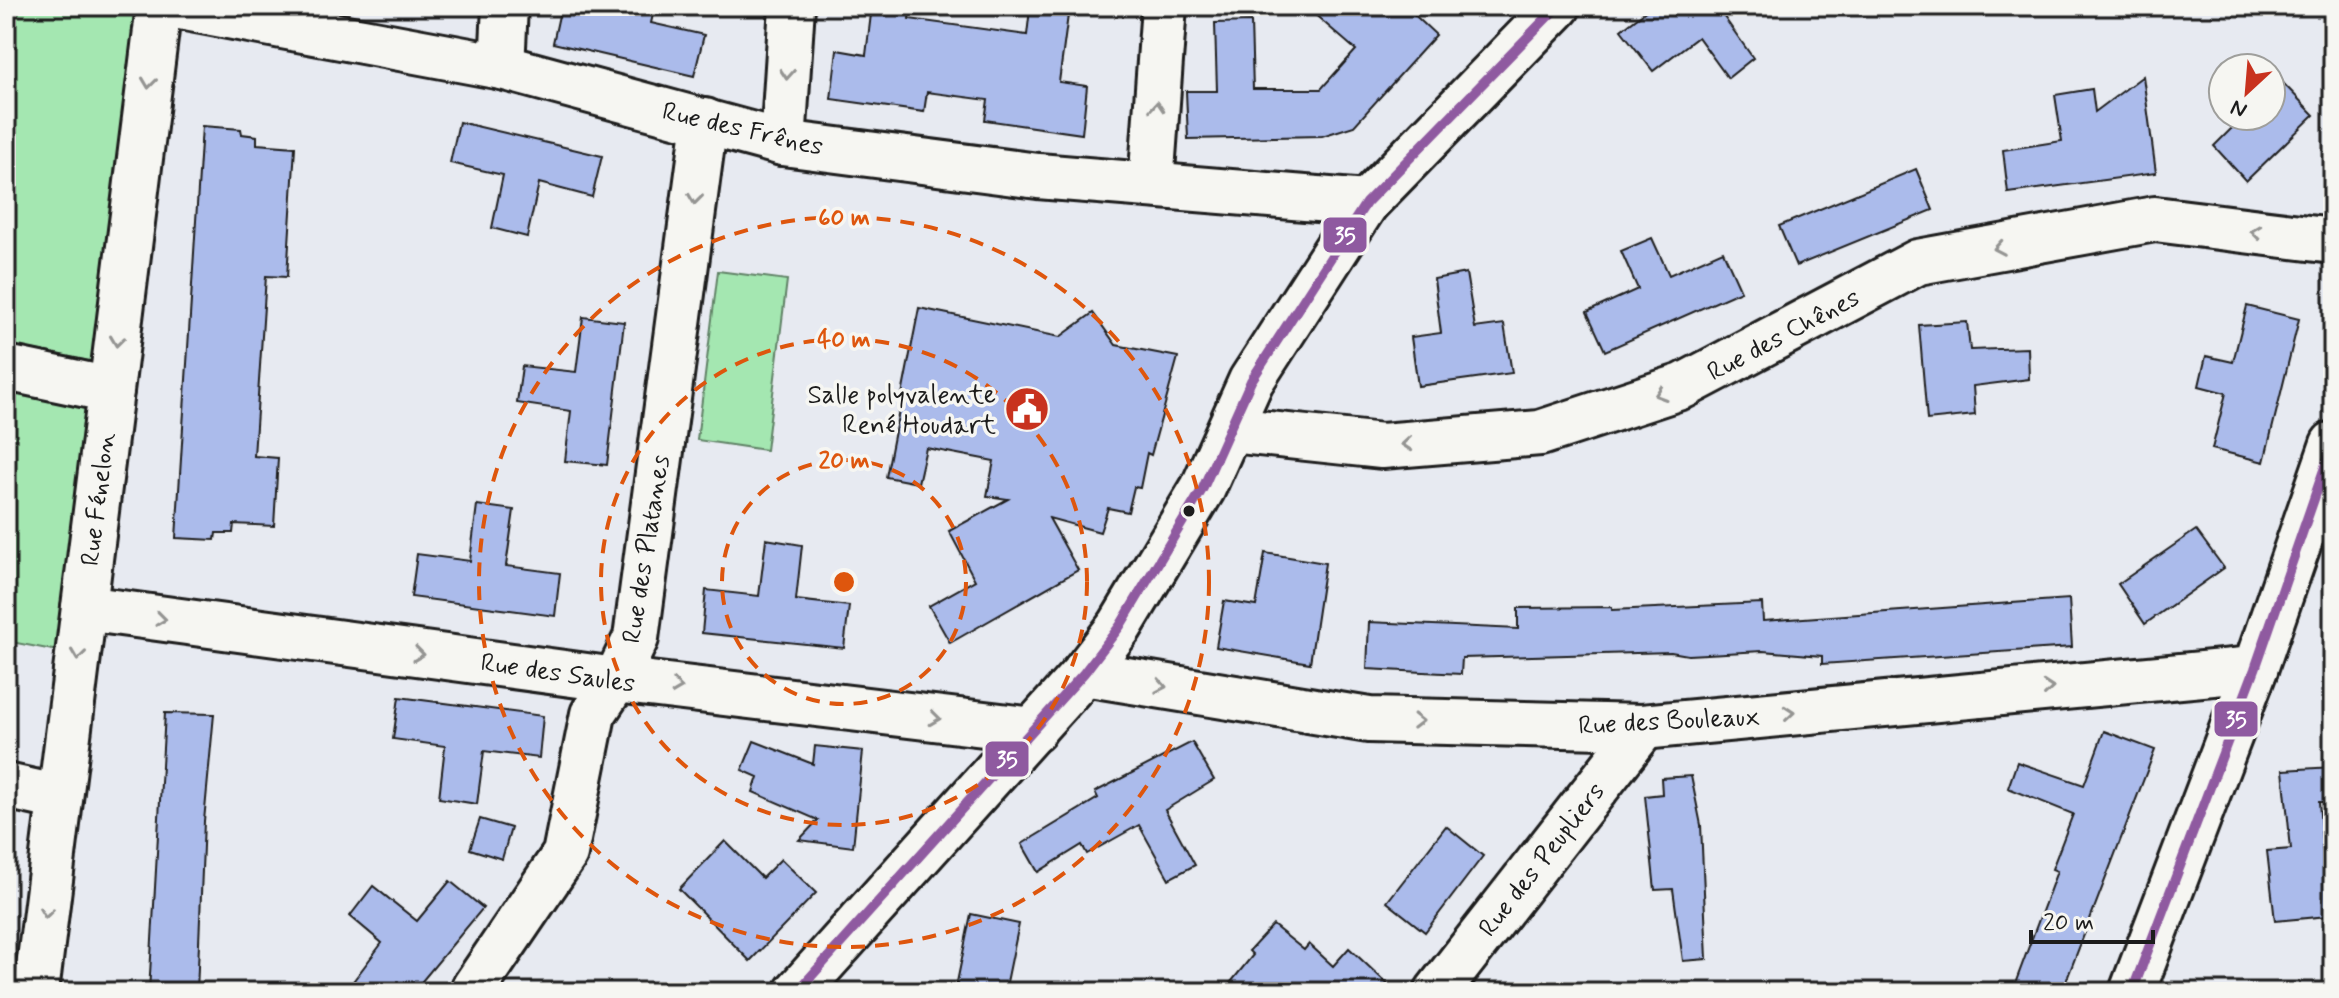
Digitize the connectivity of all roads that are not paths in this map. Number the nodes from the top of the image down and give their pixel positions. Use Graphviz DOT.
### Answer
graph roads {
  1 [pos="159,6"];
  2 [pos="175,6"];
  3 [pos="505,6"];
  4 [pos="792,6"];
  5 [pos="1164,6"];
  6 [pos="1558,6"];
  7 [pos="502,67"];
  8 [pos="705,121"];
  9 [pos="783,143"];
  10 [pos="1151,185"];
  11 [pos="1366,203"];
  12 [pos="2333,241"];
  13 [pos="6,368"];
  14 [pos="111,390"];
  15 [pos="1231,430"];
  16 [pos="2333,444"];
  17 [pos="84,608"];
  18 [pos="2255,669"];
  19 [pos="1084,673"];
  20 [pos="616,680"];
  21 [pos="1644,727"];
  22 [pos="1034,730"];
  23 [pos="6,786"];
  24 [pos="60,798"];
  25 [pos="474,988"];
  26 [pos="36,992"];
  27 [pos="797,992"];
  28 [pos="1437,992"];
  29 [pos="2132,992"];
  1 -- 14 [label="street, Rue Fénelon, one-way"];
  2 -- 7 [label="street, Rue des Frênes"];
  3 -- 7 [label="street"];
  4 -- 9 [label="street, one-way"];
  10 -- 5 [label="street, one-way"];
  6 -- 11 [label="street"];
  7 -- 8 [label="street, Rue des Frênes"];
  8 -- 9 [label="street, Rue des Frênes"];
  8 -- 20 [label="street, Rue des Platanes, one-way"];
  9 -- 10 [label="street, Rue des Frênes"];
  10 -- 11 [label="street, Rue des Frênes"];
  11 -- 15 [label="street"];
  12 -- 15 [label="street, Rue des Chênes, one-way"];
  13 -- 14 [label="street"];
  14 -- 17 [label="street, Rue Fénelon"];
  15 -- 19 [label="street"];
  16 -- 18 [label="street"];
  17 -- 20 [label="street, Rue des Saules, one-way"];
  17 -- 24 [label="street, Rue Fénelon, one-way"];
  21 -- 18 [label="street, Rue des Bouleaux, one-way"];
  18 -- 29 [label="street"];
  19 -- 21 [label="street, Rue des Bouleaux, one-way"];
  19 -- 22 [label="street"];
  20 -- 22 [label="street, Rue des Saules, one-way"];
  20 -- 25 [label="street, Rue des Platanes"];
  21 -- 28 [label="street, Rue des Peupliers"];
  22 -- 27 [label="street"];
  23 -- 24 [label="street"];
  24 -- 26 [label="street, Rue Fénelon, one-way"];
}
